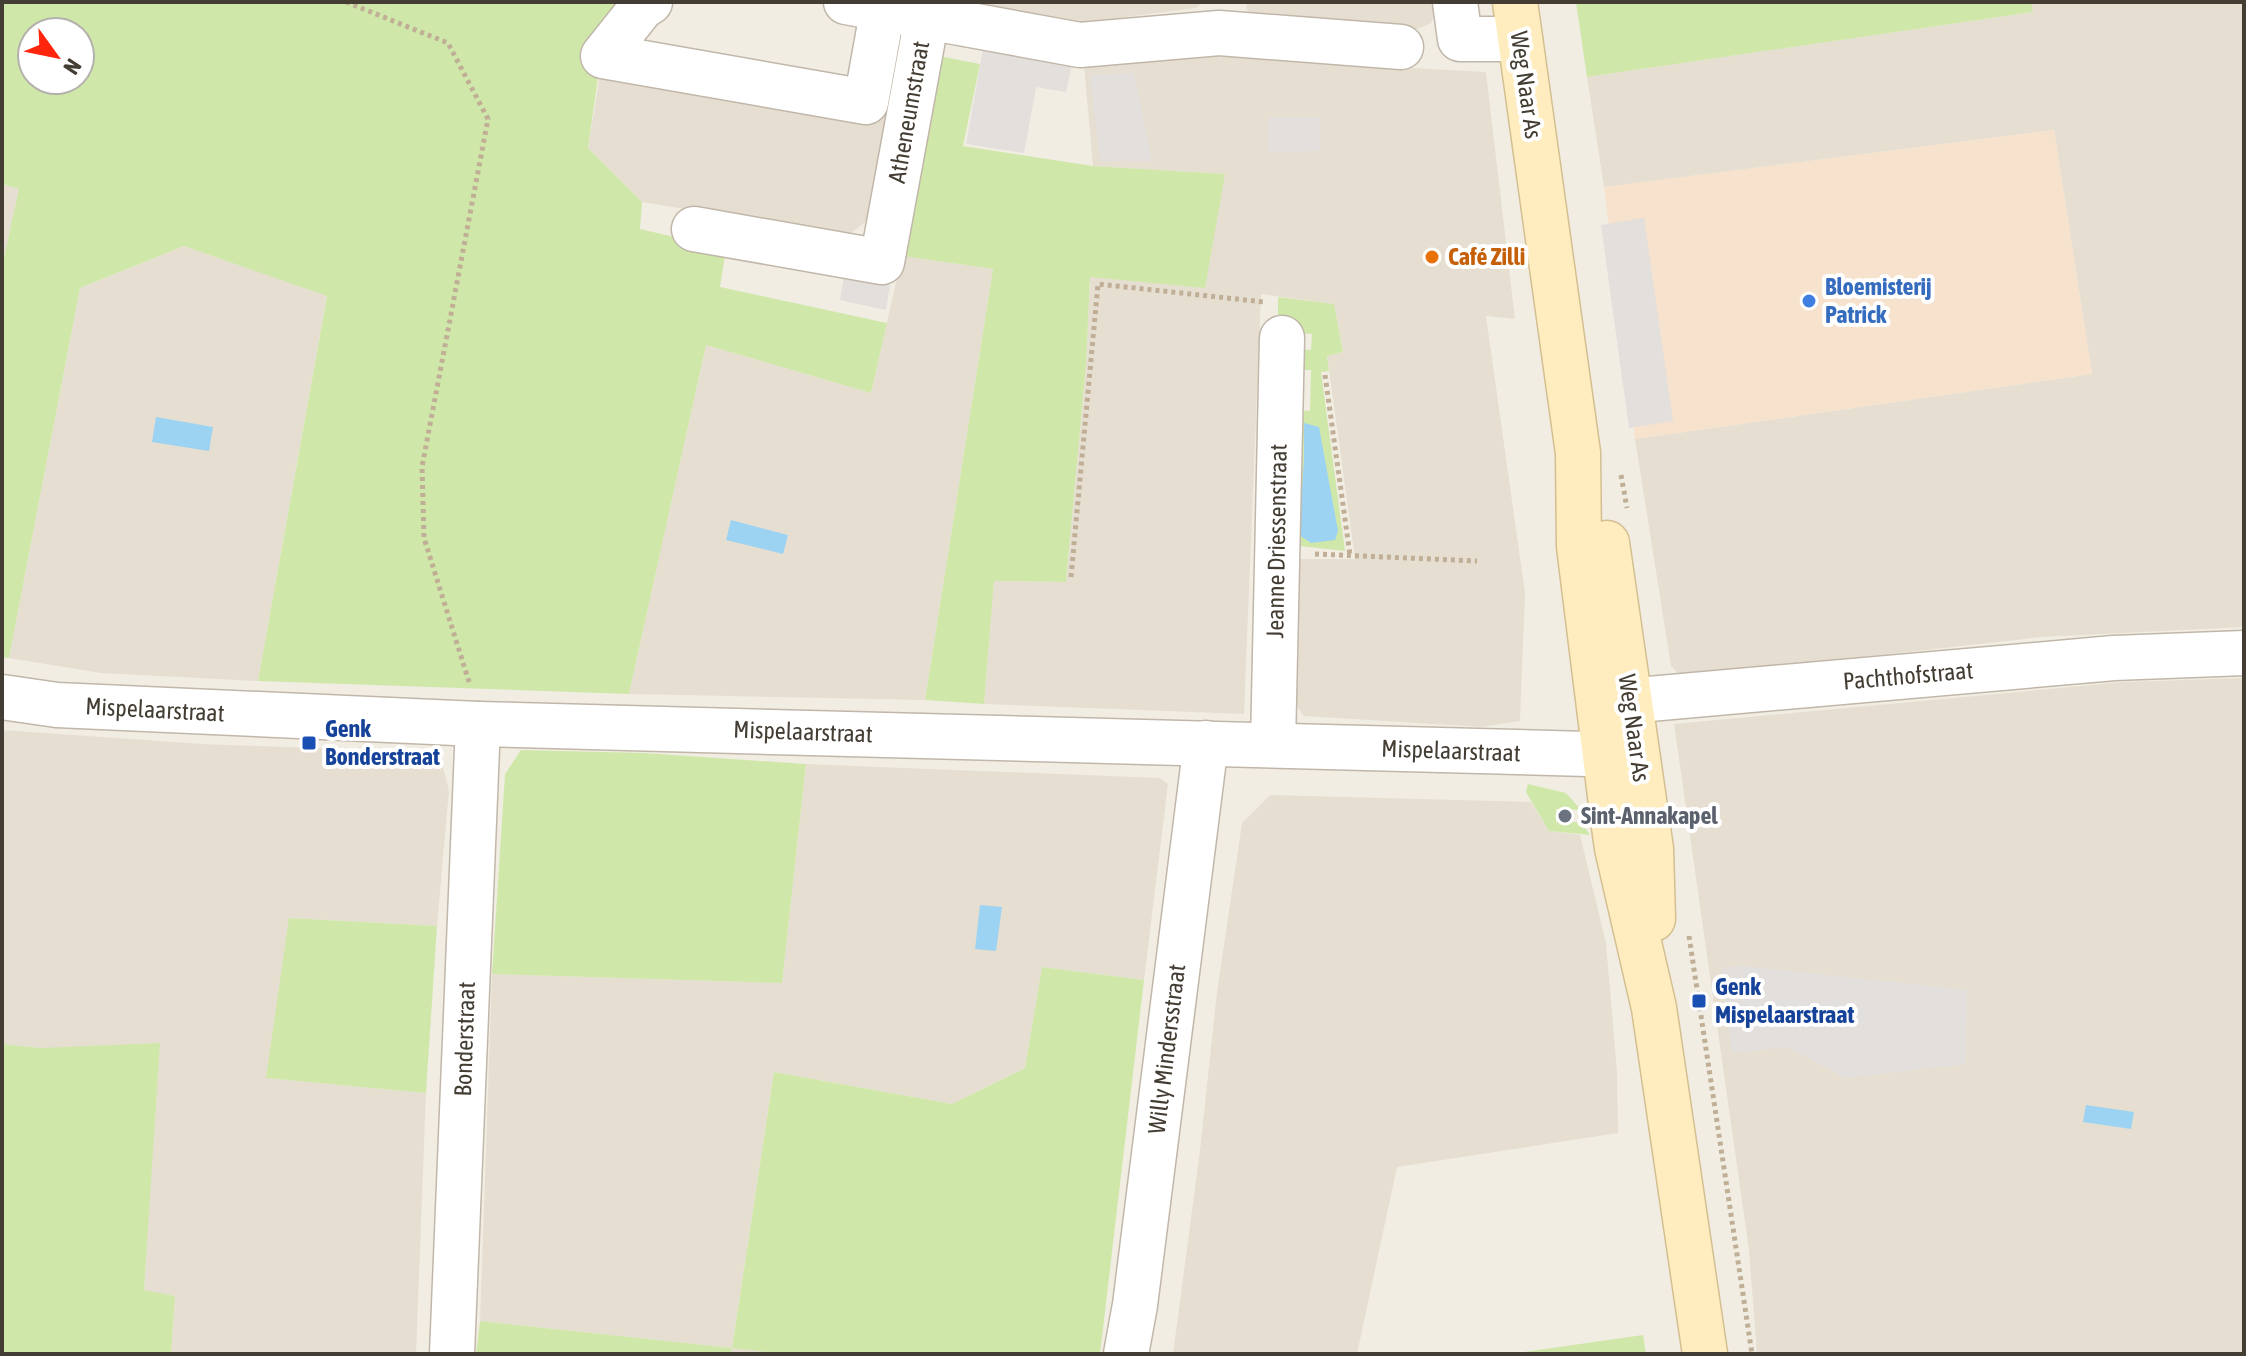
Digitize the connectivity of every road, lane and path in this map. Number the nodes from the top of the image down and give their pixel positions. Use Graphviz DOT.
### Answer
graph roads {
  1 [pos="346,2"];
  2 [pos="650,2"];
  3 [pos="1455,2"];
  4 [pos="871,4"];
  5 [pos="928,9"];
  6 [pos="1222,18"];
  7 [pos="1517,20"];
  8 [pos="1401,47"];
  9 [pos="628,49"];
  10 [pos="868,89"];
  11 [pos="912,97"];
  12 [pos="694,229"];
  13 [pos="1278,320"];
  14 [pos="1325,375"];
  15 [pos="1578,453"];
  16 [pos="1305,554"];
  17 [pos="1350,555"];
  18 [pos="1477,561"];
  19 [pos="1071,577"];
  20 [pos="2244,653"];
  21 [pos="2,697"];
  22 [pos="1630,702"];
  23 [pos="475,708"];
  24 [pos="1206,743"];
  25 [pos="1273,744"];
  26 [pos="1605,753"];
  27 [pos="1687,926"];
  28 [pos="1654,1008"];
  29 [pos="452,1354"];
  30 [pos="1126,1354"];
  31 [pos="1705,1354"];
  32 [pos="1752,1354"];
  1 -- 23 [label="path"];
  2 -- 10 [label="street"];
  3 -- 7 [label="street"];
  4 -- 5 [label="street"];
  4 -- 10 [label="street"];
  5 -- 6 [label="street, Atheneumstraat"];
  5 -- 11 [label="street, Atheneumstraat"];
  6 -- 8 [label="street, Atheneumstraat"];
  7 -- 15 [label="main road, Weg Naar As"];
  9 -- 10 [label="street"];
  10 -- 11 [label="street"];
  11 -- 12 [label="street, Atheneumstraat"];
  13 -- 19 [label="path"];
  13 -- 25 [label="street, Jeanne Driessenstraat"];
  14 -- 17 [label="path"];
  15 -- 22 [label="main road, Weg Naar As"];
  15 -- 26 [label="main road, Weg Naar As"];
  16 -- 17 [label="path"];
  17 -- 18 [label="path"];
  20 -- 22 [label="street, Pachthofstraat"];
  21 -- 23 [label="street, Mispelaarstraat"];
  22 -- 26 [label="street"];
  22 -- 28 [label="main road, Weg Naar As"];
  23 -- 24 [label="street, Mispelaarstraat"];
  23 -- 29 [label="street, Bonderstraat"];
  24 -- 25 [label="street, Mispelaarstraat"];
  24 -- 30 [label="street, Willy Mindersstraat"];
  25 -- 26 [label="street, Mispelaarstraat"];
  26 -- 28 [label="main road, Weg Naar As"];
  27 -- 32 [label="path"];
  28 -- 31 [label="main road, Weg Naar As"];
}
